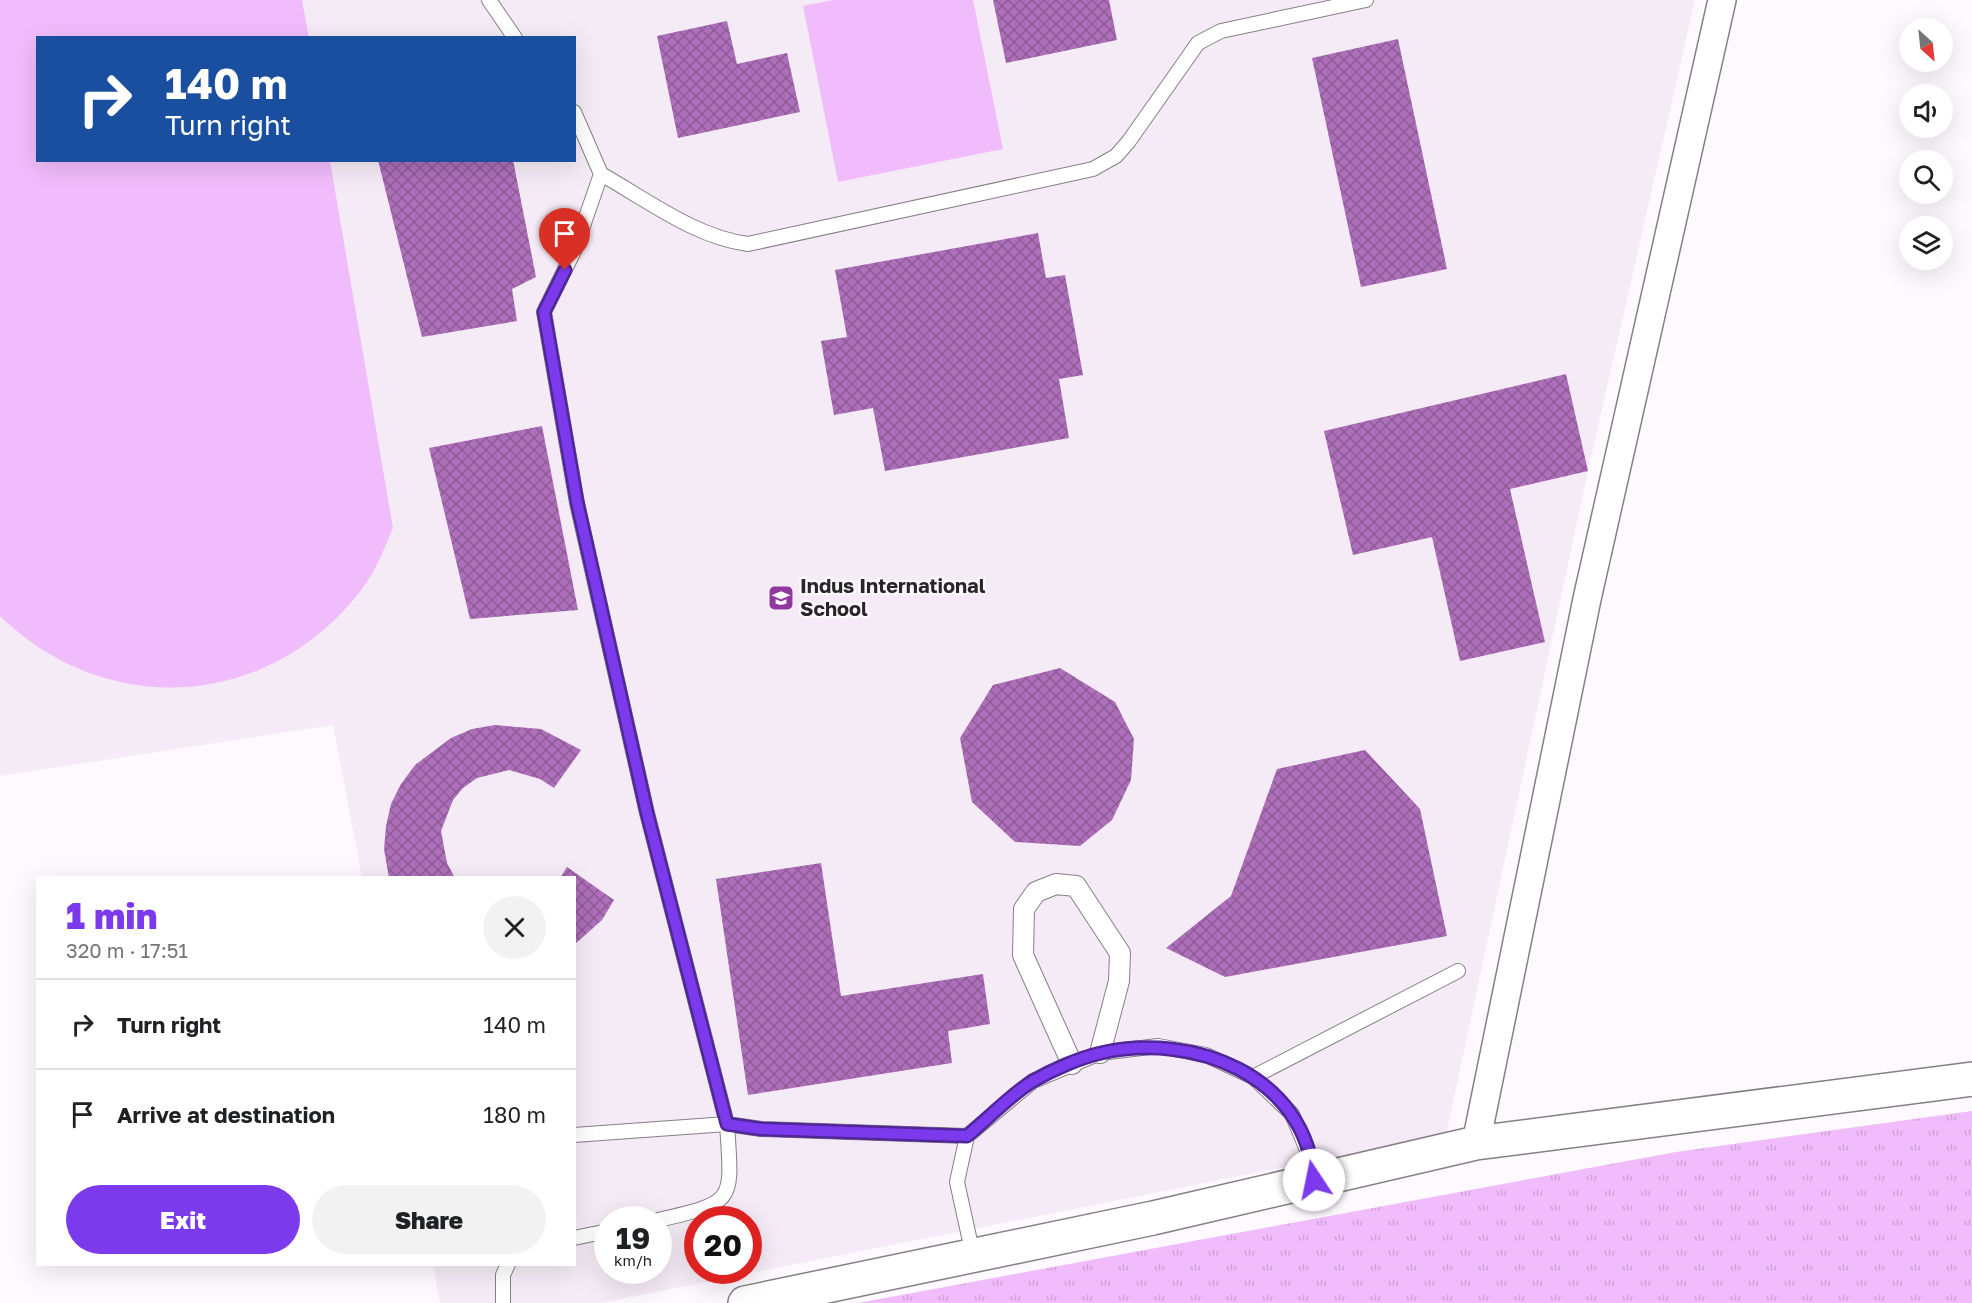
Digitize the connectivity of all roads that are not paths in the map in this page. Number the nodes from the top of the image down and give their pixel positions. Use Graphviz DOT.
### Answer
graph roads {
  1 [pos="489,0"];
  2 [pos="1366,0"];
  3 [pos="1722,0"];
  4 [pos="514,36"];
  5 [pos="576,117"];
  6 [pos="601,174"];
  7 [pos="1458,971"];
  8 [pos="1100,1053"];
  9 [pos="1072,1064"];
  10 [pos="1253,1077"];
  11 [pos="1972,1079"];
  12 [pos="727,1124"];
  13 [pos="576,1135"];
  14 [pos="967,1136"];
  15 [pos="1476,1143"];
  16 [pos="1314,1180"];
  17 [pos="672,1217"];
  18 [pos="594,1234"];
  19 [pos="576,1238"];
  20 [pos="973,1256"];
  21 [pos="507,1266"];
  22 [pos="503,1303"];
  23 [pos="745,1303"];
  1 -- 4 [label="lane"];
  2 -- 6 [label="lane"];
  3 -- 15 [label="street"];
  5 -- 6 [label="lane"];
  6 -- 12 [label="lane"];
  7 -- 10 [label="lane"];
  8 -- 9 [label="lane"];
  8 -- 9 [label="street"];
  8 -- 10 [label="lane"];
  9 -- 14 [label="lane"];
  10 -- 16 [label="lane"];
  11 -- 15 [label="street"];
  12 -- 13 [label="lane"];
  12 -- 14 [label="lane"];
  12 -- 17 [label="lane"];
  14 -- 20 [label="lane"];
  15 -- 16 [label="street"];
  16 -- 20 [label="street"];
  18 -- 19 [label="lane"];
  20 -- 23 [label="street"];
  21 -- 22 [label="lane"];
}
